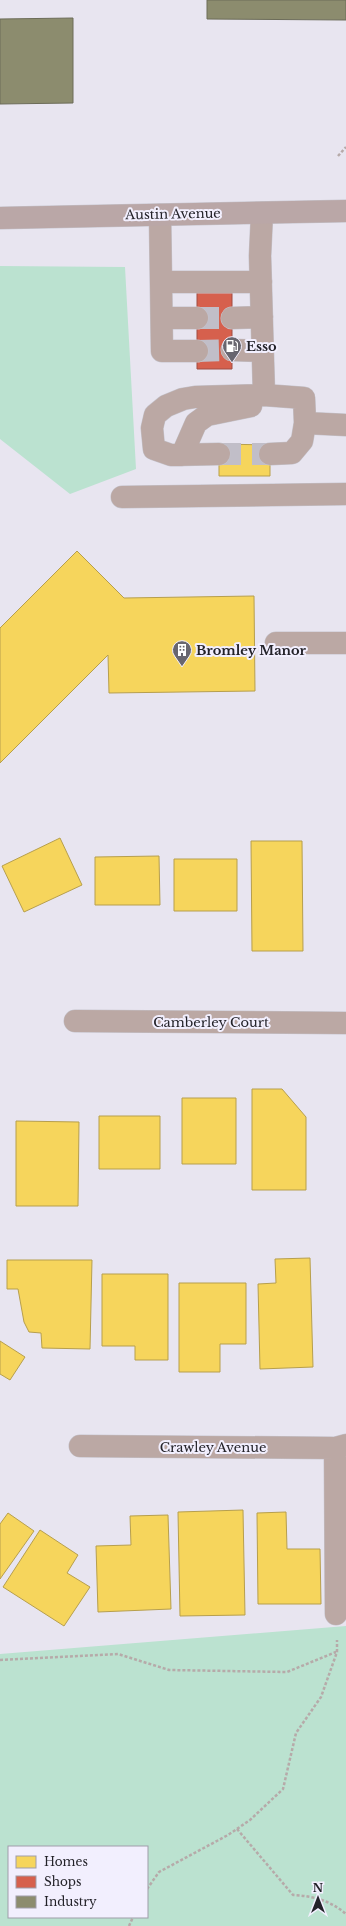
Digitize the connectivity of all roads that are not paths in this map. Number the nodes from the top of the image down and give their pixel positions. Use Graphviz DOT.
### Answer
graph roads {
  1 [pos="346,211"];
  2 [pos="262,213"];
  3 [pos="160,215"];
  4 [pos="0,218"];
  5 [pos="162,282"];
  6 [pos="261,282"];
  7 [pos="262,317"];
  8 [pos="162,318"];
  9 [pos="197,318"];
  10 [pos="232,318"];
  11 [pos="197,350"];
  12 [pos="232,350"];
  13 [pos="263,350"];
  14 [pos="264,395"];
  15 [pos="304,422"];
  16 [pos="346,425"];
  17 [pos="219,454"];
  18 [pos="270,454"];
  19 [pos="182,455"];
  20 [pos="346,494"];
  21 [pos="122,497"];
  22 [pos="276,643"];
  23 [pos="346,643"];
  24 [pos="75,1021"];
  25 [pos="346,1022"];
  26 [pos="80,1446"];
  27 [pos="341,1447"];
  28 [pos="336,1614"];
  1 -- 2 [label="main road, Austin Avenue"];
  2 -- 3 [label="main road, Austin Avenue"];
  2 -- 6 [label="street"];
  3 -- 4 [label="main road, Austin Avenue"];
  3 -- 5 [label="street"];
  5 -- 6 [label="street"];
  5 -- 8 [label="street"];
  6 -- 7 [label="street"];
  7 -- 10 [label="street"];
  7 -- 13 [label="street"];
  8 -- 9 [label="street"];
  8 -- 11 [label="street"];
  12 -- 13 [label="street"];
  13 -- 14 [label="street"];
  14 -- 15 [label="street"];
  14 -- 19 [label="street"];
  14 -- 19 [label="street"];
  15 -- 16 [label="street"];
  15 -- 18 [label="street"];
  17 -- 19 [label="street"];
  20 -- 21 [label="street"];
  22 -- 23 [label="street"];
  24 -- 25 [label="street, Camberley Court"];
  26 -- 27 [label="street, Crawley Avenue"];
  27 -- 28 [label="street"];
}
